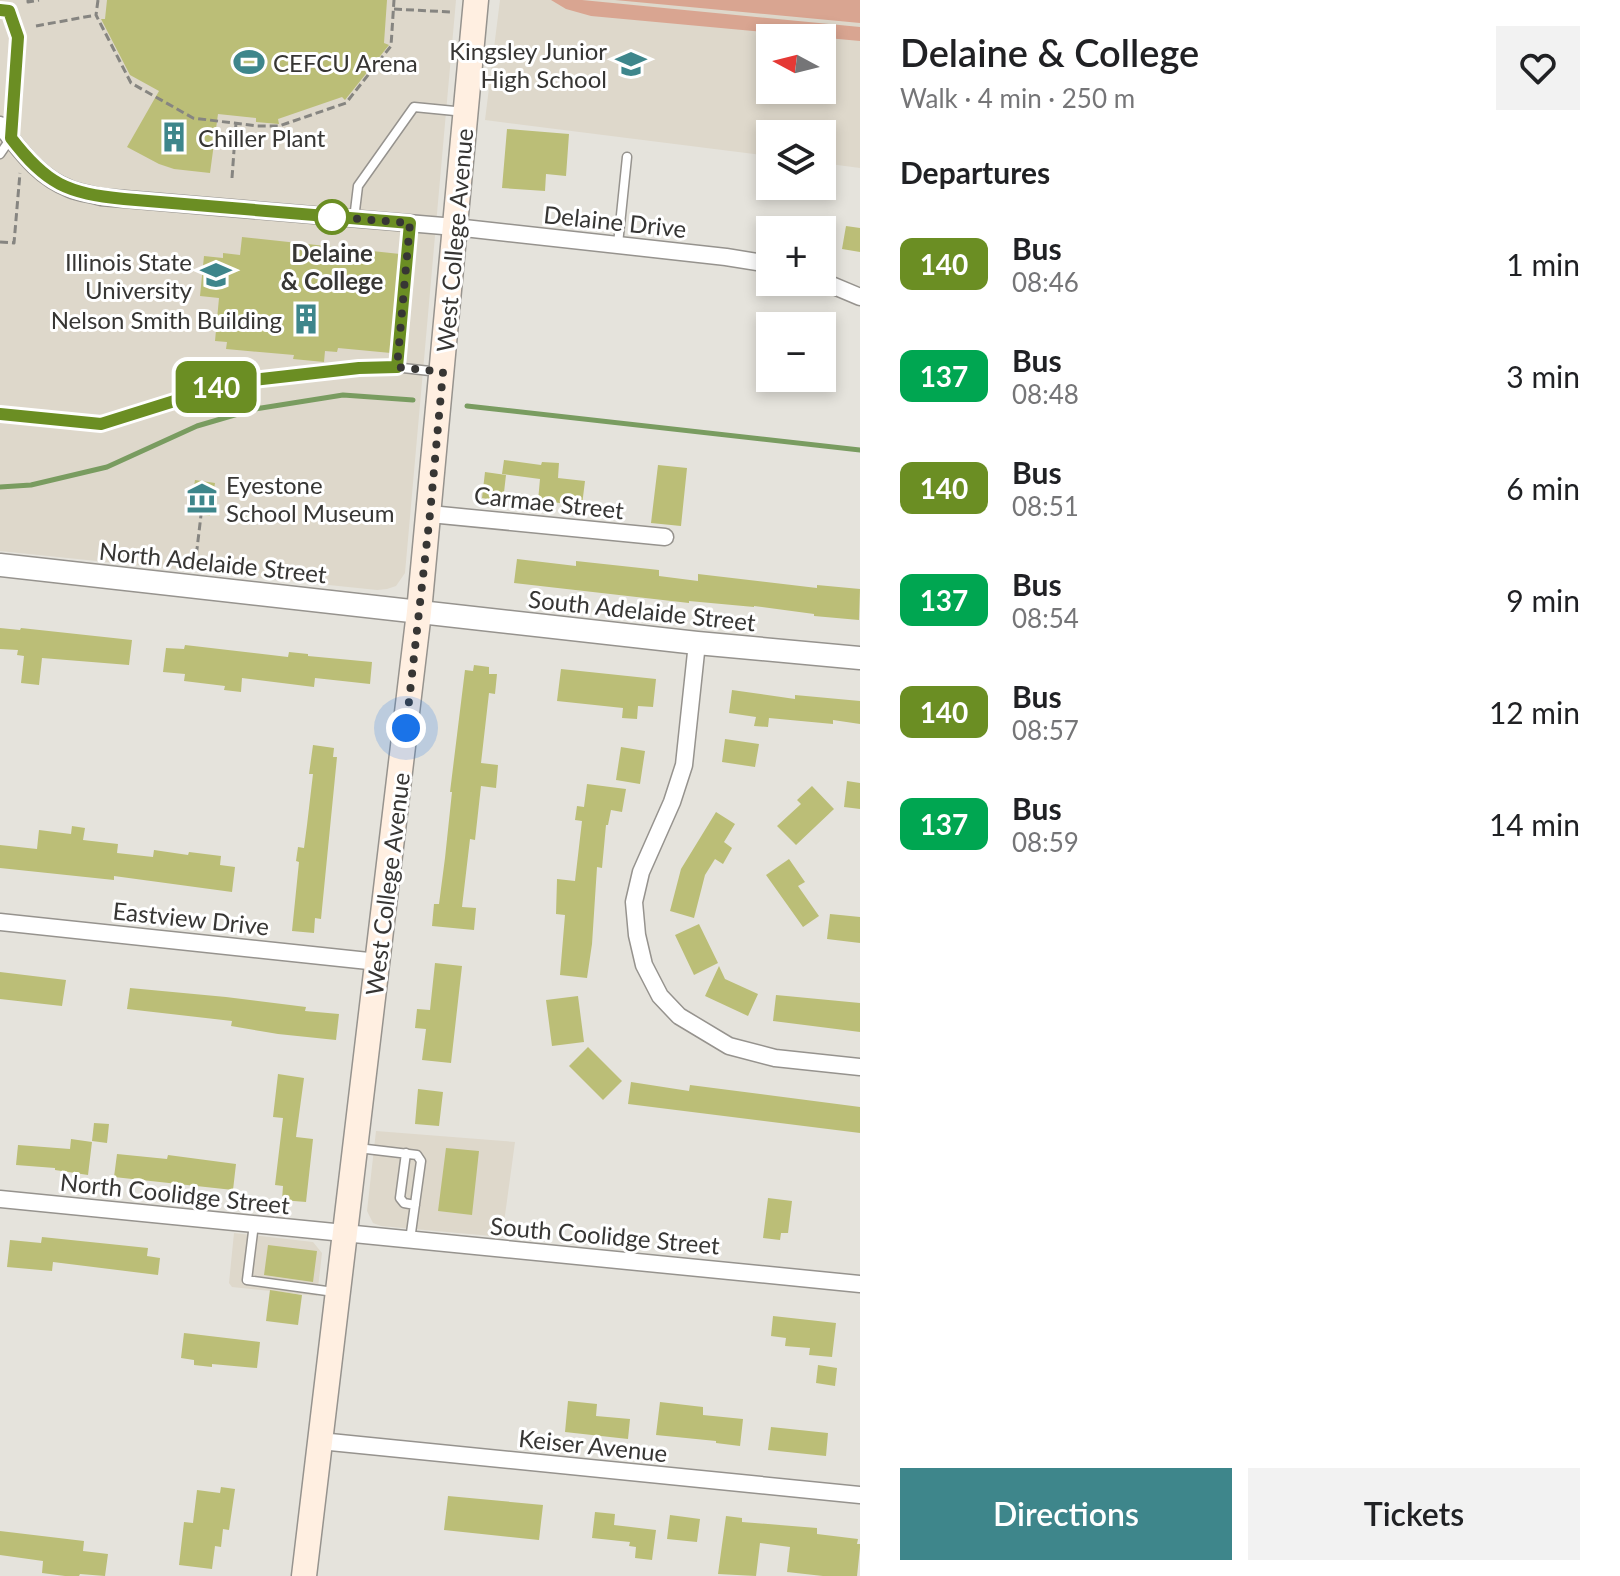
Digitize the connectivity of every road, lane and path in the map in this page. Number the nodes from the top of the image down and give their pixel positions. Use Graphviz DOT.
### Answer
graph roads {
  1 [pos="28,0"];
  2 [pos="39,0"];
  3 [pos="98,0"];
  4 [pos="394,0"];
  5 [pos="476,0"];
  6 [pos="394,9"];
  7 [pos="0,10"];
  8 [pos="450,12"];
  9 [pos="96,15"];
  10 [pos="36,26"];
  11 [pos="465,112"];
  12 [pos="236,123"];
  13 [pos="0,125"];
  14 [pos="11,138"];
  15 [pos="0,154"];
  16 [pos="627,157"];
  17 [pos="20,171"];
  18 [pos="232,178"];
  19 [pos="354,219"];
  20 [pos="410,223"];
  21 [pos="455,227"];
  22 [pos="0,242"];
  23 [pos="618,245"];
  24 [pos="756,262"];
  25 [pos="836,287"];
  26 [pos="860,297"];
  27 [pos="397,367"];
  28 [pos="443,372"];
  29 [pos="0,414"];
  30 [pos="430,514"];
  31 [pos="201,515"];
  32 [pos="665,537"];
  33 [pos="0,565"];
  34 [pos="193,586"];
  35 [pos="419,612"];
  36 [pos="697,643"];
  37 [pos="860,658"];
  38 [pos="0,922"];
  39 [pos="378,962"];
  40 [pos="860,1067"];
  41 [pos="356,1148"];
  42 [pos="406,1153"];
  43 [pos="0,1199"];
  44 [pos="415,1205"];
  45 [pos="254,1224"];
  46 [pos="346,1235"];
  47 [pos="410,1240"];
  48 [pos="860,1284"];
  49 [pos="338,1292"];
  50 [pos="320,1441"];
  51 [pos="860,1495"];
  52 [pos="304,1576"];
  1 -- 2 [label="path"];
  3 -- 9 [label="path"];
  4 -- 6 [label="path"];
  5 -- 11 [label="main road, West College Avenue"];
  6 -- 8 [label="path"];
  6 -- 12 [label="path"];
  7 -- 14 [label="lane"];
  9 -- 10 [label="path"];
  9 -- 12 [label="path"];
  11 -- 19 [label="lane"];
  11 -- 21 [label="main road, West College Avenue"];
  12 -- 18 [label="path"];
  13 -- 14 [label="street, Delaine Drive"];
  14 -- 15 [label="lane"];
  14 -- 19 [label="street, Delaine Drive"];
  16 -- 23 [label="lane"];
  17 -- 22 [label="path"];
  19 -- 20 [label="street, Delaine Drive"];
  20 -- 21 [label="street, Delaine Drive"];
  20 -- 27 [label="lane"];
  21 -- 23 [label="street, Delaine Drive"];
  21 -- 28 [label="main road, West College Avenue"];
  23 -- 24 [label="street, Delaine Drive"];
  25 -- 26 [label="street"];
  27 -- 28 [label="lane"];
  27 -- 29 [label="lane"];
  28 -- 30 [label="main road, West College Avenue"];
  30 -- 32 [label="street, Carmae Street"];
  30 -- 35 [label="main road, West College Avenue"];
  31 -- 34 [label="path"];
  33 -- 34 [label="street, North Adelaide Street"];
  34 -- 35 [label="street, North Adelaide Street"];
  35 -- 36 [label="street, South Adelaide Street"];
  35 -- 39 [label="main road, West College Avenue"];
  36 -- 37 [label="street, South Adelaide Street"];
  36 -- 40 [label="street"];
  38 -- 39 [label="street, Eastview Drive"];
  39 -- 41 [label="main road, West College Avenue"];
  41 -- 42 [label="lane"];
  41 -- 46 [label="main road, West College Avenue"];
  42 -- 44 [label="lane"];
  42 -- 44 [label="lane"];
  43 -- 45 [label="street, North Coolidge Street"];
  44 -- 47 [label="lane"];
  45 -- 46 [label="street, North Coolidge Street"];
  45 -- 49 [label="lane"];
  46 -- 47 [label="street, South Coolidge Street"];
  46 -- 49 [label="main road, West College Avenue"];
  47 -- 48 [label="street, South Coolidge Street"];
  49 -- 50 [label="main road, West College Avenue"];
  50 -- 51 [label="street, Keiser Avenue"];
  50 -- 52 [label="main road, West College Avenue"];
}
